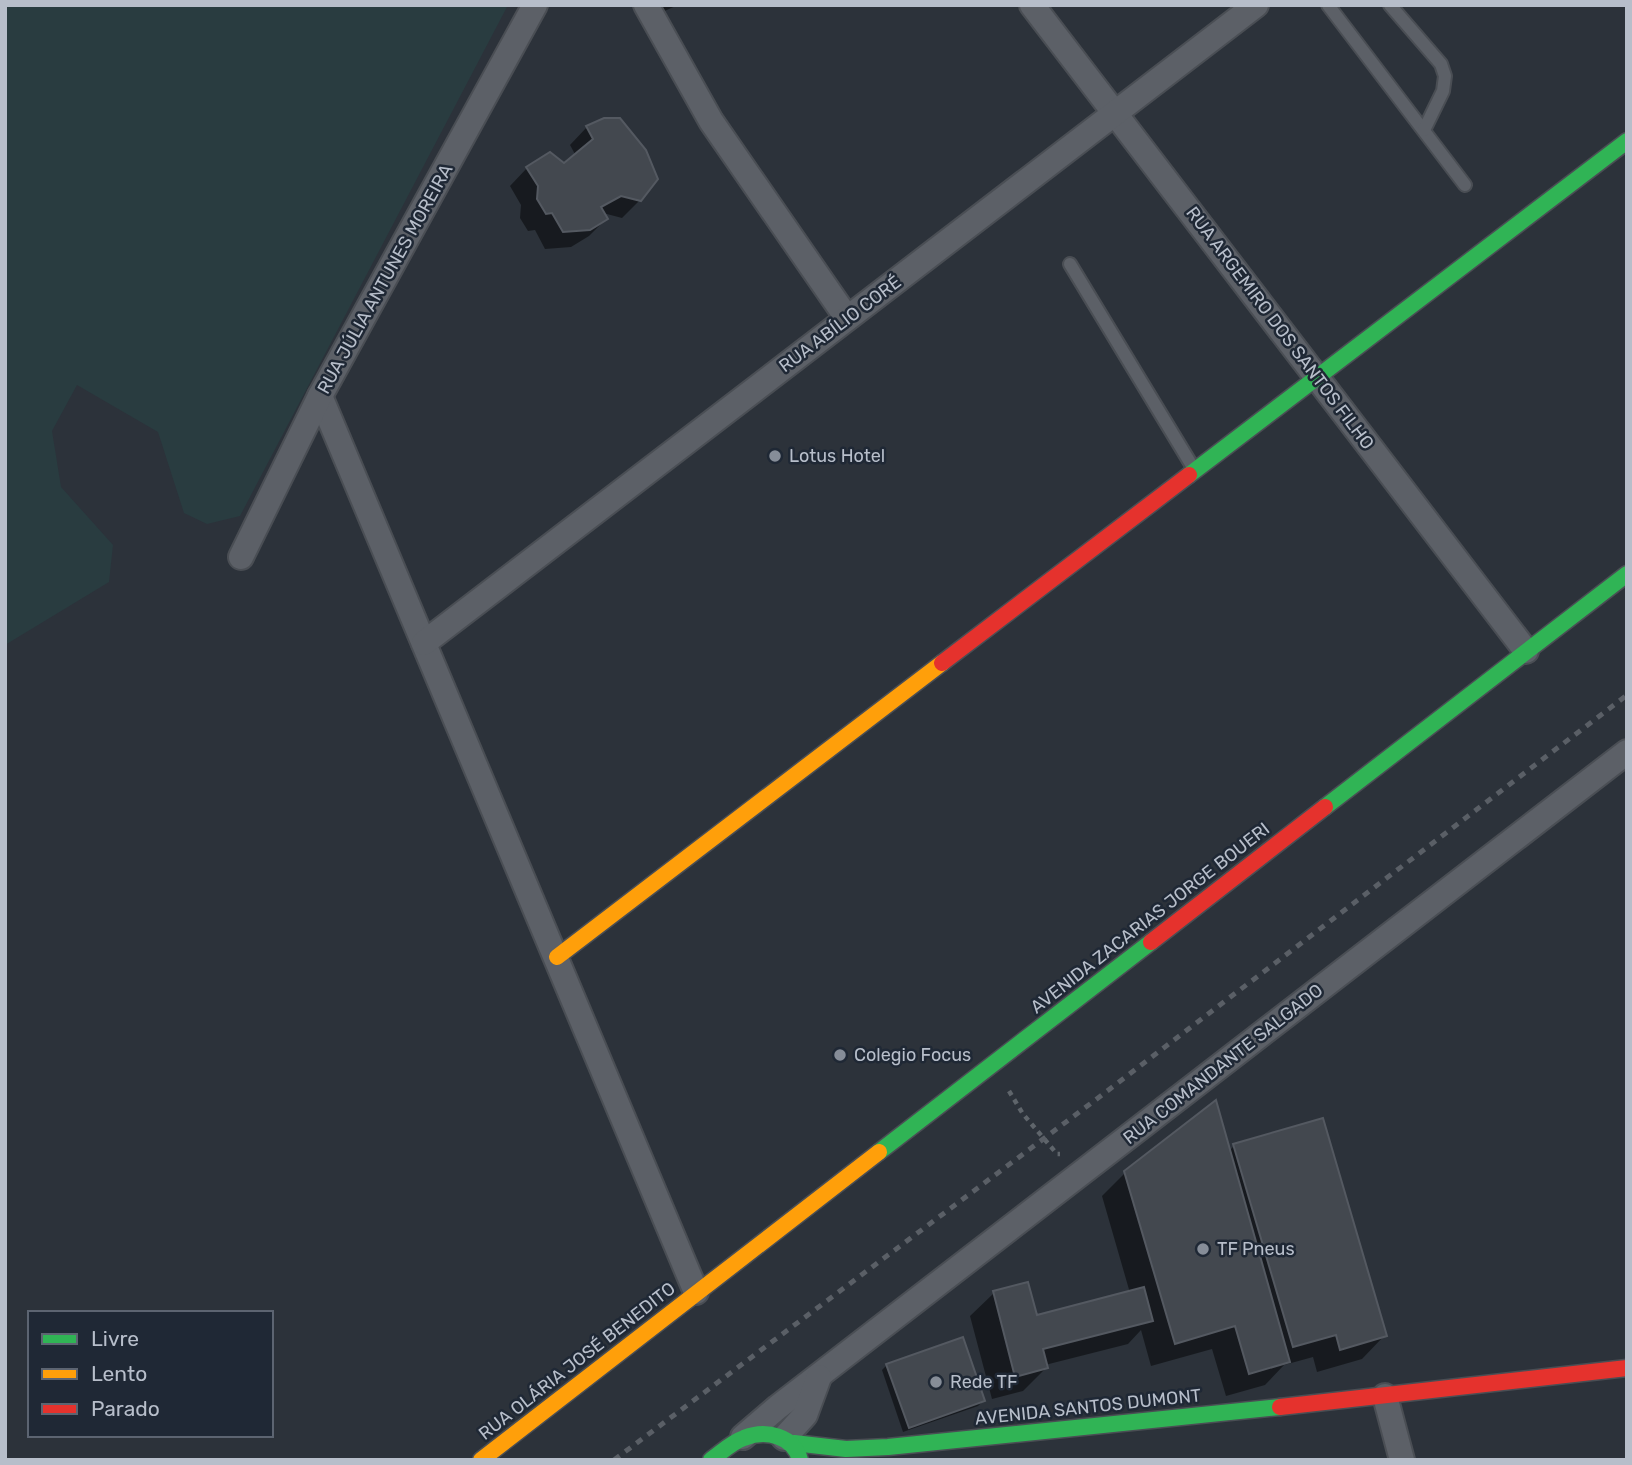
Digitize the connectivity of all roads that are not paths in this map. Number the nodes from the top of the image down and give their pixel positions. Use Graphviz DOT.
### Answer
graph roads {
  1 [pos="535,5"];
  2 [pos="646,5"];
  3 [pos="1032,5"];
  4 [pos="1256,5"];
  5 [pos="1328,5"];
  6 [pos="1390,5"];
  7 [pos="1115,113"];
  8 [pos="1424,130"];
  9 [pos="1627,141"];
  10 [pos="1465,184"];
  11 [pos="1070,264"];
  12 [pos="847,318"];
  13 [pos="1318,377"];
  14 [pos="320,396"];
  15 [pos="1194,470"];
  16 [pos="241,557"];
  17 [pos="1627,574"];
  18 [pos="424,643"];
  19 [pos="1526,651"];
  20 [pos="1627,752"];
  21 [pos="556,957"];
  22 [pos="696,1292"];
  23 [pos="1627,1368"];
  24 [pos="819,1376"];
  25 [pos="1385,1396"];
  26 [pos="789,1441"];
  27 [pos="730,1449"];
  28 [pos="1022,1450"];
  29 [pos="481,1460"];
  30 [pos="711,1460"];
  31 [pos="800,1460"];
  32 [pos="1402,1460"];
  1 -- 14 [label="street, RUA JÚLIA ANTUNES MOREIRA"];
  2 -- 12 [label="street"];
  3 -- 7 [label="street, RUA ARGEMIRO DOS SANTOS FILHO"];
  4 -- 7 [label="street, RUA ABÍLIO CORÉ"];
  5 -- 8 [label="lane"];
  6 -- 8 [label="lane"];
  7 -- 12 [label="street, RUA ABÍLIO CORÉ"];
  7 -- 13 [label="street, RUA ARGEMIRO DOS SANTOS FILHO"];
  8 -- 10 [label="lane"];
  9 -- 13 [label="street"];
  11 -- 15 [label="lane"];
  12 -- 18 [label="street, RUA ABÍLIO CORÉ"];
  13 -- 15 [label="street"];
  13 -- 19 [label="street, RUA ARGEMIRO DOS SANTOS FILHO"];
  14 -- 16 [label="street, RUA JÚLIA ANTUNES MOREIRA"];
  14 -- 18 [label="street"];
  15 -- 21 [label="street"];
  17 -- 19 [label="street, AVENIDA ZACARIAS JORGE BOUERI"];
  18 -- 21 [label="street"];
  19 -- 22 [label="street, AVENIDA ZACARIAS JORGE BOUERI"];
  20 -- 24 [label="street, RUA COMANDANTE SALGADO"];
  21 -- 22 [label="street"];
  22 -- 29 [label="street, RUA OLÁRIA JOSÉ BENEDITO"];
  23 -- 25 [label="street, AVENIDA SANTOS DUMONT"];
  24 -- 26 [label="street"];
  24 -- 27 [label="street, RUA COMANDANTE SALGADO"];
  25 -- 26 [label="street, AVENIDA SANTOS DUMONT"];
  25 -- 28 [label="street, AVENIDA SANTOS DUMONT"];
  25 -- 32 [label="street"];
  26 -- 27 [label="street, AVENIDA SANTOS DUMONT"];
  26 -- 31 [label="street"];
  27 -- 30 [label="street"];
}
